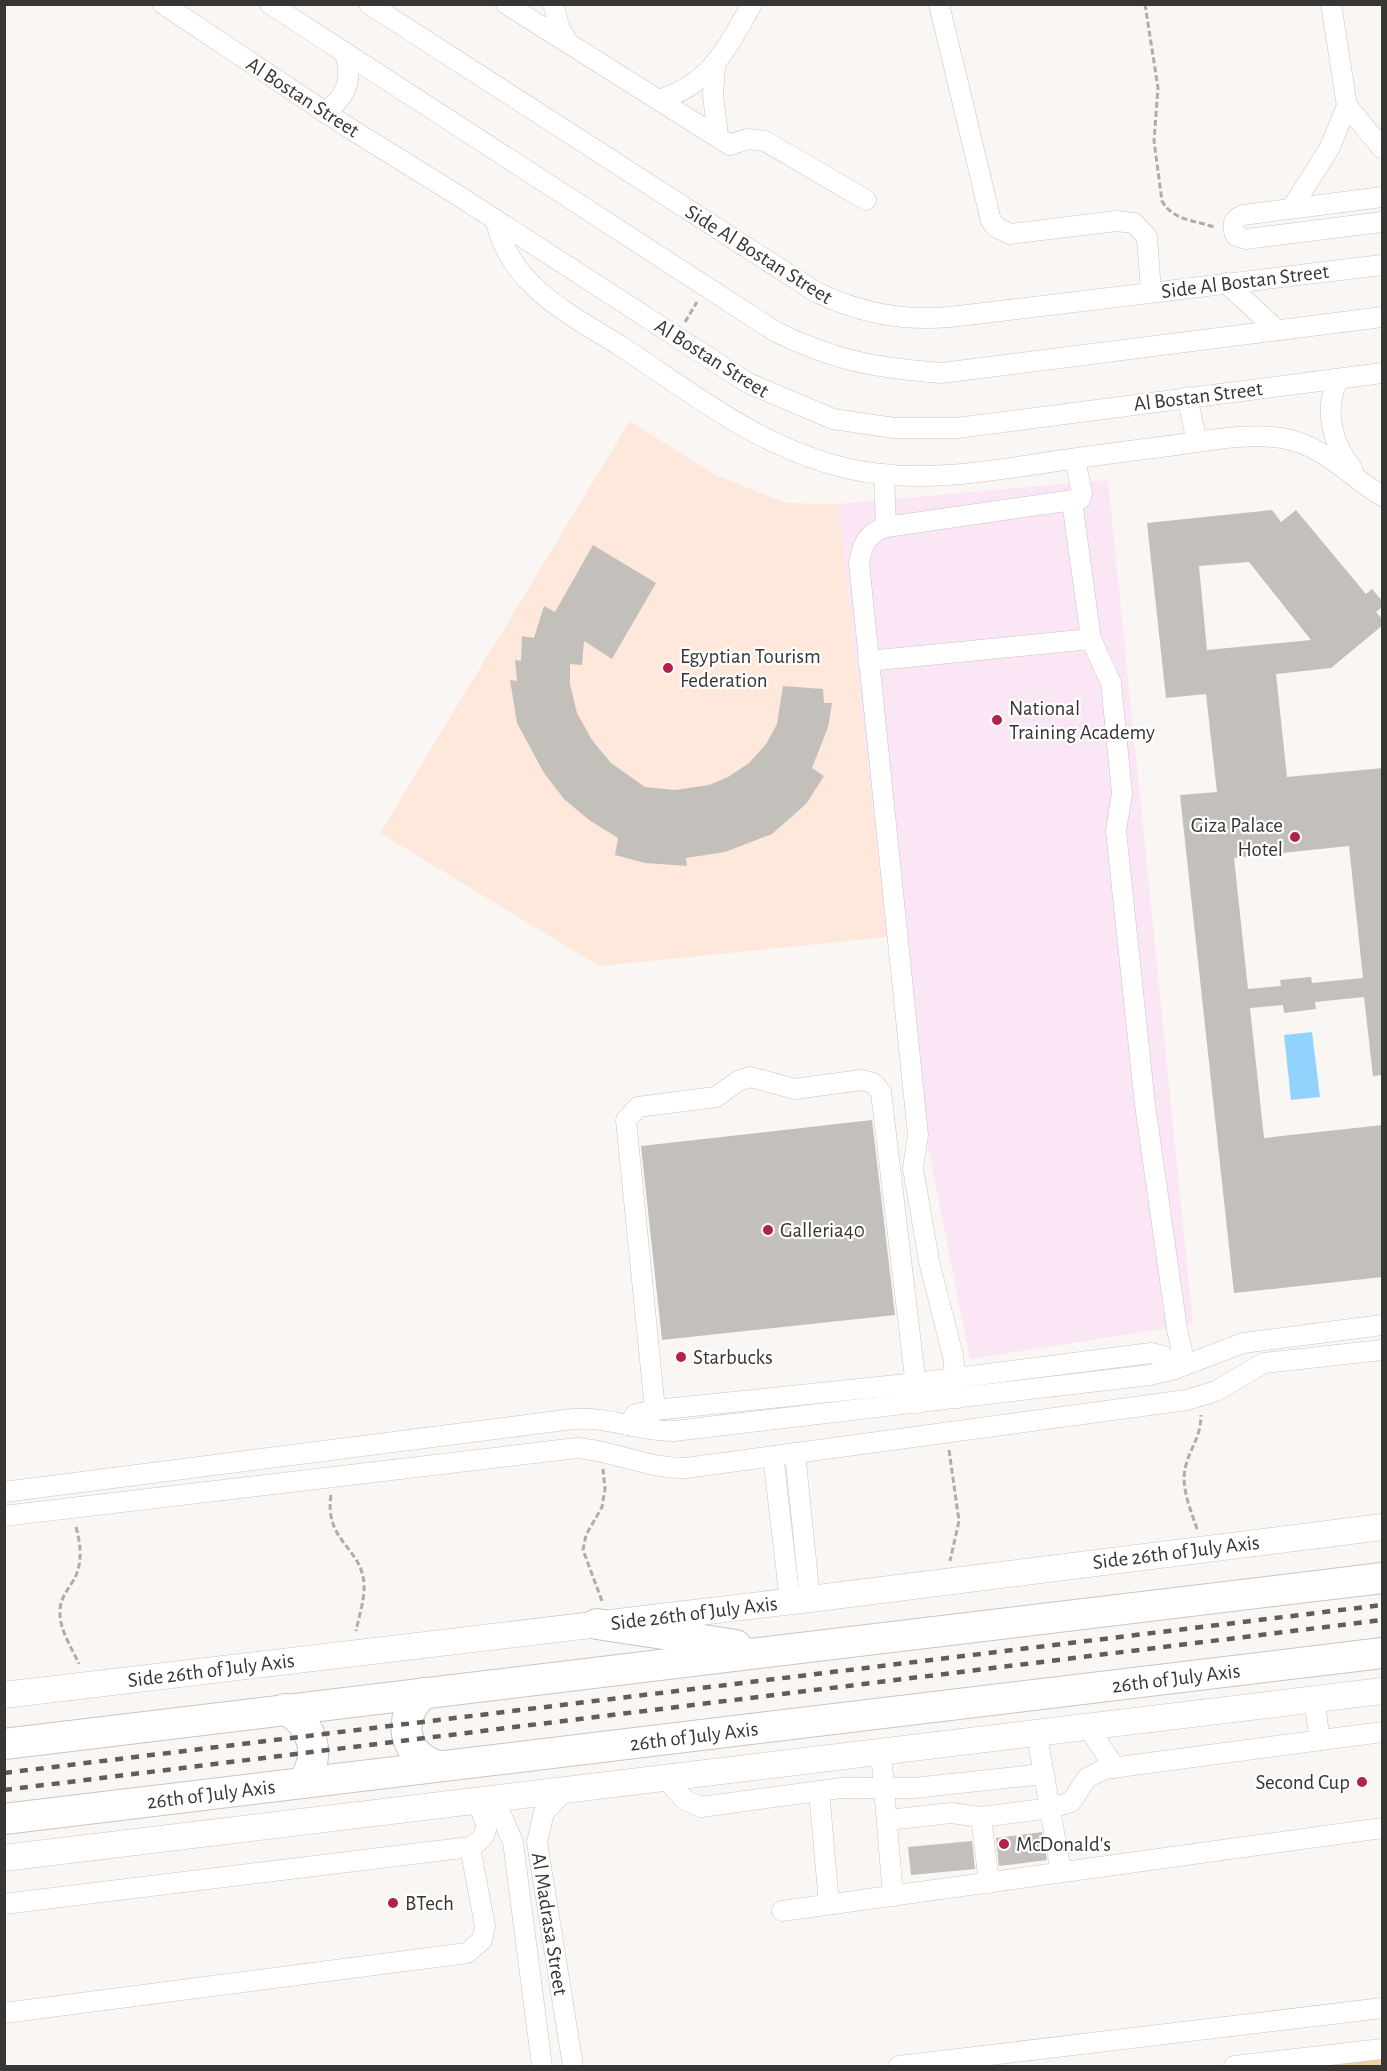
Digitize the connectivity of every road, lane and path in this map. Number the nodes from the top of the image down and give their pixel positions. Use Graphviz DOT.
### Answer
graph roads {
  1 [pos="163,4"];
  2 [pos="270,4"];
  3 [pos="369,4"];
  4 [pos="506,4"];
  5 [pos="553,4"];
  6 [pos="752,4"];
  7 [pos="939,4"];
  8 [pos="1145,4"];
  9 [pos="1331,4"];
  10 [pos="568,44"];
  11 [pos="344,52"];
  12 [pos="715,67"];
  13 [pos="659,100"];
  14 [pos="1347,106"];
  15 [pos="324,112"];
  16 [pos="724,141"];
  17 [pos="1383,148"];
  18 [pos="1383,197"];
  19 [pos="866,200"];
  20 [pos="1292,209"];
  21 [pos="496,220"];
  22 [pos="1383,222"];
  23 [pos="1233,231"];
  24 [pos="1383,265"];
  25 [pos="1226,283"];
  26 [pos="707,287"];
  27 [pos="1151,292"];
  28 [pos="1383,317"];
  29 [pos="1277,330"];
  30 [pos="676,337"];
  31 [pos="1383,373"];
  32 [pos="1339,379"];
  33 [pos="1187,397"];
  34 [pos="1197,442"];
  35 [pos="1075,459"];
  36 [pos="884,474"];
  37 [pos="1359,478"];
  38 [pos="1383,496"];
  39 [pos="1072,501"];
  40 [pos="886,527"];
  41 [pos="1091,639"];
  42 [pos="868,661"];
  43 [pos="1383,1325"];
  44 [pos="1383,1350"];
  45 [pos="1180,1367"];
  46 [pos="956,1378"];
  47 [pos="917,1393"];
  48 [pos="1198,1397"];
  49 [pos="950,1399"];
  50 [pos="655,1410"];
  51 [pos="628,1425"];
  52 [pos="947,1431"];
  53 [pos="460,1436"];
  54 [pos="598,1450"];
  55 [pos="795,1453"];
  56 [pos="773,1456"];
  57 [pos="463,1463"];
  58 [pos="333,1479"];
  59 [pos="4,1492"];
  60 [pos="71,1510"];
  61 [pos="4,1516"];
  62 [pos="1383,1527"];
  63 [pos="1203,1548"];
  64 [pos="1383,1578"];
  65 [pos="944,1580"];
  66 [pos="800,1600"];
  67 [pos="604,1623"];
  68 [pos="774,1650"];
  69 [pos="353,1653"];
  70 [pos="1383,1653"];
  71 [pos="89,1685"];
  72 [pos="1383,1691"];
  73 [pos="424,1693"];
  74 [pos="4,1695"];
  75 [pos="1314,1700"];
  76 [pos="285,1710"];
  77 [pos="1088,1727"];
  78 [pos="1383,1732"];
  79 [pos="1037,1735"];
  80 [pos="1320,1740"];
  81 [pos="4,1743"];
  82 [pos="881,1752"];
  83 [pos="770,1765"];
  84 [pos="439,1766"];
  85 [pos="1115,1768"];
  86 [pos="1043,1774"];
  87 [pos="664,1778"];
  88 [pos="302,1783"];
  89 [pos="885,1788"];
  90 [pos="565,1790"];
  91 [pos="819,1791"];
  92 [pos="773,1797"];
  93 [pos="479,1800"];
  94 [pos="1051,1808"];
  95 [pos="981,1816"];
  96 [pos="4,1819"];
  97 [pos="888,1820"];
  98 [pos="1383,1828"];
  99 [pos="470,1847"];
  100 [pos="4,1858"];
  101 [pos="1060,1872"];
  102 [pos="989,1883"];
  103 [pos="893,1896"];
  104 [pos="4,1904"];
  105 [pos="829,1904"];
  106 [pos="782,1911"];
  107 [pos="1383,2008"];
  108 [pos="4,2013"];
  109 [pos="1383,2049"];
  110 [pos="542,2067"];
  111 [pos="573,2067"];
  112 [pos="899,2067"];
  113 [pos="1234,2067"];
  1 -- 15 [label="street, Al Bostan Street"];
  2 -- 11 [label="street"];
  3 -- 27 [label="street, Side Al Bostan Street"];
  4 -- 10 [label="street"];
  5 -- 10 [label="street"];
  6 -- 12 [label="street"];
  7 -- 27 [label="street"];
  8 -- 23 [label="path"];
  9 -- 14 [label="street"];
  10 -- 13 [label="street"];
  11 -- 15 [label="street"];
  11 -- 26 [label="street"];
  12 -- 13 [label="street"];
  12 -- 16 [label="street"];
  13 -- 16 [label="street"];
  14 -- 17 [label="street"];
  14 -- 20 [label="street"];
  15 -- 21 [label="street, Al Bostan Street"];
  16 -- 19 [label="street"];
  18 -- 20 [label="street"];
  20 -- 23 [label="street"];
  21 -- 30 [label="street, Al Bostan Street"];
  21 -- 36 [label="street"];
  22 -- 23 [label="street"];
  24 -- 25 [label="street, Side Al Bostan Street"];
  25 -- 27 [label="street, Side Al Bostan Street"];
  25 -- 29 [label="street"];
  26 -- 29 [label="street"];
  26 -- 30 [label="path"];
  28 -- 29 [label="street"];
  30 -- 33 [label="street, Al Bostan Street"];
  31 -- 32 [label="street, Al Bostan Street"];
  32 -- 33 [label="street, Al Bostan Street"];
  32 -- 37 [label="street"];
  33 -- 34 [label="street"];
  34 -- 35 [label="street"];
  34 -- 37 [label="street"];
  35 -- 36 [label="street"];
  35 -- 39 [label="street"];
  36 -- 40 [label="street"];
  37 -- 38 [label="street"];
  39 -- 40 [label="street"];
  39 -- 41 [label="street"];
  40 -- 42 [label="street"];
  41 -- 42 [label="street"];
  41 -- 45 [label="street"];
  42 -- 46 [label="street"];
  43 -- 45 [label="street"];
  44 -- 48 [label="street"];
  45 -- 46 [label="street"];
  45 -- 49 [label="street"];
  46 -- 47 [label="street"];
  46 -- 49 [label="street"];
  47 -- 49 [label="street"];
  47 -- 50 [label="street"];
  47 -- 50 [label="street"];
  47 -- 51 [label="street"];
  48 -- 52 [label="street"];
  48 -- 63 [label="path"];
  49 -- 52 [label="street"];
  50 -- 51 [label="street"];
  51 -- 53 [label="street"];
  52 -- 55 [label="street"];
  52 -- 65 [label="path"];
  53 -- 57 [label="street"];
  53 -- 59 [label="street"];
  54 -- 56 [label="street"];
  54 -- 57 [label="street"];
  54 -- 67 [label="path"];
  55 -- 56 [label="street"];
  55 -- 66 [label="street"];
  56 -- 66 [label="street"];
  57 -- 58 [label="street"];
  58 -- 60 [label="street"];
  58 -- 69 [label="path"];
  60 -- 61 [label="street"];
  60 -- 71 [label="path"];
  62 -- 63 [label="main road, Side 26th of July Axis"];
  63 -- 65 [label="main road, Side 26th of July Axis"];
  64 -- 68 [label="highway"];
  65 -- 66 [label="main road, Side 26th of July Axis"];
  66 -- 67 [label="main road, Side 26th of July Axis"];
  67 -- 68 [label="highway"];
  67 -- 69 [label="main road, Side 26th of July Axis"];
  68 -- 73 [label="highway"];
  69 -- 71 [label="main road, Side 26th of July Axis"];
  70 -- 84 [label="highway, 26th of July Axis"];
  71 -- 74 [label="main road, Side 26th of July Axis"];
  72 -- 75 [label="main road"];
  73 -- 76 [label="highway"];
  73 -- 84 [label="highway"];
  75 -- 77 [label="main road"];
  75 -- 80 [label="street"];
  76 -- 81 [label="highway"];
  76 -- 88 [label="highway"];
  77 -- 79 [label="main road"];
  77 -- 85 [label="street"];
  78 -- 80 [label="street"];
  79 -- 82 [label="main road"];
  79 -- 86 [label="street"];
  80 -- 85 [label="street"];
  82 -- 83 [label="main road"];
  82 -- 89 [label="street"];
  83 -- 87 [label="main road"];
  83 -- 92 [label="street"];
  84 -- 88 [label="highway, 26th of July Axis"];
  85 -- 94 [label="street"];
  86 -- 89 [label="street"];
  86 -- 94 [label="street"];
  87 -- 90 [label="main road"];
  87 -- 92 [label="street"];
  88 -- 96 [label="highway, 26th of July Axis"];
  89 -- 91 [label="street"];
  89 -- 97 [label="street"];
  90 -- 93 [label="main road"];
  90 -- 111 [label="street, Al Madrasa Street"];
  91 -- 92 [label="street"];
  91 -- 105 [label="street"];
  93 -- 99 [label="street"];
  93 -- 100 [label="main road"];
  93 -- 110 [label="street, Al Madrasa Street"];
  94 -- 95 [label="street"];
  94 -- 101 [label="street"];
  95 -- 97 [label="street"];
  95 -- 102 [label="street"];
  97 -- 103 [label="street"];
  98 -- 101 [label="street"];
  99 -- 104 [label="street"];
  99 -- 108 [label="street"];
  101 -- 102 [label="street"];
  102 -- 103 [label="street"];
  103 -- 105 [label="street"];
  105 -- 106 [label="street"];
  107 -- 112 [label="street"];
  109 -- 113 [label="street"];
}
